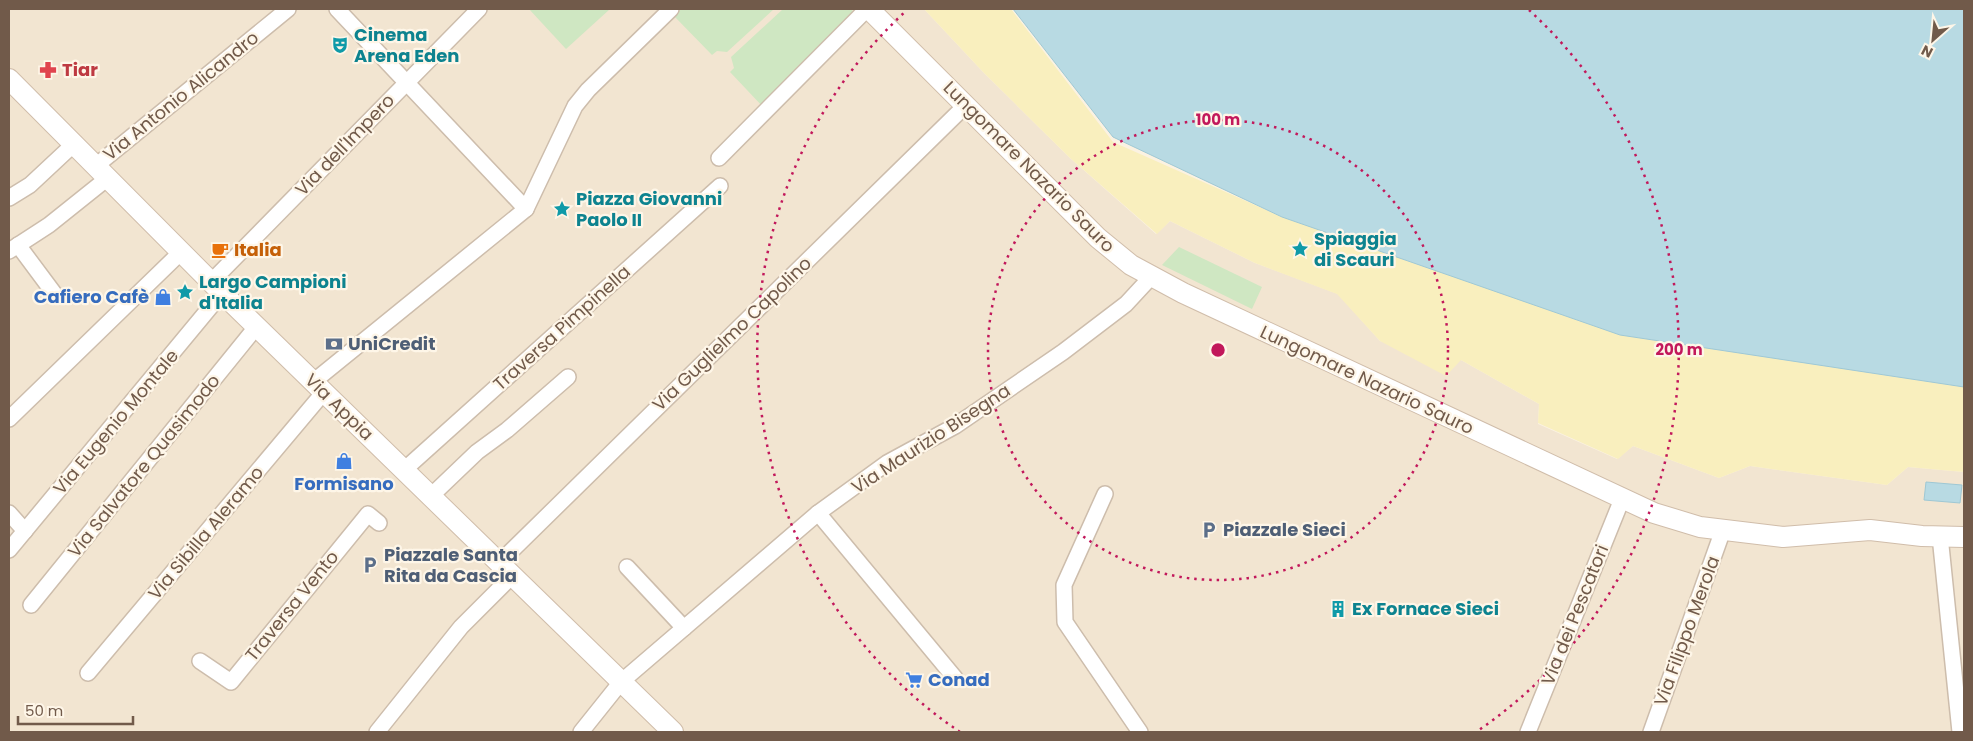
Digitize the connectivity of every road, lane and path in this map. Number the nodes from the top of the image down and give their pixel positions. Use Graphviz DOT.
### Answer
graph roads {
  1 [pos="288,9"];
  2 [pos="337,9"];
  3 [pos="479,9"];
  4 [pos="671,9"];
  5 [pos="868,9"];
  6 [pos="9,78"];
  7 [pos="405,83"];
  8 [pos="966,105"];
  9 [pos="75,143"];
  10 [pos="719,158"];
  11 [pos="103,171"];
  12 [pos="720,186"];
  13 [pos="9,198"];
  14 [pos="526,209"];
  15 [pos="13,248"];
  16 [pos="181,252"];
  17 [pos="1151,277"];
  18 [pos="217,287"];
  19 [pos="56,296"];
  20 [pos="256,326"];
  21 [pos="568,377"];
  22 [pos="319,387"];
  23 [pos="9,419"];
  24 [pos="404,470"];
  25 [pos="1106,494"];
  26 [pos="431,496"];
  27 [pos="1622,499"];
  28 [pos="9,513"];
  29 [pos="818,513"];
  30 [pos="379,523"];
  31 [pos="25,530"];
  32 [pos="1723,530"];
  33 [pos="1940,536"];
  34 [pos="1964,537"];
  35 [pos="9,550"];
  36 [pos="627,567"];
  37 [pos="505,569"];
  38 [pos="31,605"];
  39 [pos="684,628"];
  40 [pos="200,661"];
  41 [pos="88,673"];
  42 [pos="955,678"];
  43 [pos="621,682"];
  44 [pos="377,732"];
  45 [pos="581,732"];
  46 [pos="672,732"];
  47 [pos="1140,732"];
  48 [pos="1528,732"];
  49 [pos="1651,732"];
  50 [pos="1960,732"];
  1 -- 11 [label="street, Via Antonio Alicandro"];
  2 -- 7 [label="street"];
  3 -- 7 [label="street, Via dell'Impero"];
  4 -- 14 [label="street"];
  5 -- 8 [label="street, Lungomare Nazario Sauro"];
  5 -- 10 [label="street"];
  6 -- 9 [label="street, Via Appia"];
  7 -- 14 [label="street"];
  7 -- 18 [label="street, Via dell'Impero"];
  8 -- 17 [label="street, Lungomare Nazario Sauro"];
  8 -- 37 [label="street, Via Guglielmo Capolino"];
  9 -- 11 [label="street, Via Appia"];
  9 -- 13 [label="street"];
  11 -- 15 [label="street, Via Antonio Alicandro"];
  11 -- 16 [label="street, Via Appia"];
  12 -- 24 [label="street, Traversa Pimpinella"];
  14 -- 22 [label="street, Via Sibilla Aleramo"];
  15 -- 19 [label="street"];
  16 -- 18 [label="street, Via Appia"];
  16 -- 23 [label="street"];
  17 -- 27 [label="street, Lungomare Nazario Sauro"];
  17 -- 29 [label="street, Via Maurizio Bisegna"];
  18 -- 20 [label="street, Via Appia"];
  18 -- 31 [label="street, Via Eugenio Montale"];
  20 -- 22 [label="street, Via Appia"];
  20 -- 38 [label="street, Via Salvatore Quasimodo"];
  21 -- 26 [label="street"];
  22 -- 24 [label="street, Via Appia"];
  22 -- 41 [label="street, Via Sibilla Aleramo"];
  24 -- 26 [label="street, Via Appia"];
  25 -- 47 [label="street"];
  26 -- 37 [label="street, Via Appia"];
  27 -- 32 [label="street, Lungomare Nazario Sauro"];
  27 -- 48 [label="street, Via dei Pescatori"];
  28 -- 31 [label="street"];
  29 -- 39 [label="street, Via Maurizio Bisegna"];
  29 -- 42 [label="street"];
  30 -- 40 [label="street, Traversa Vento"];
  31 -- 35 [label="street, Via Eugenio Montale"];
  32 -- 33 [label="street, Lungomare Nazario Sauro"];
  32 -- 49 [label="street, Via Filippo Merola"];
  33 -- 34 [label="street, Lungomare Nazario Sauro"];
  33 -- 50 [label="street"];
  36 -- 39 [label="street"];
  37 -- 43 [label="street, Via Appia"];
  37 -- 44 [label="street, Via Guglielmo Capolino"];
  39 -- 43 [label="street, Via Maurizio Bisegna"];
  43 -- 45 [label="street, Via Maurizio Bisegna"];
  43 -- 46 [label="street, Via Appia"];
}
